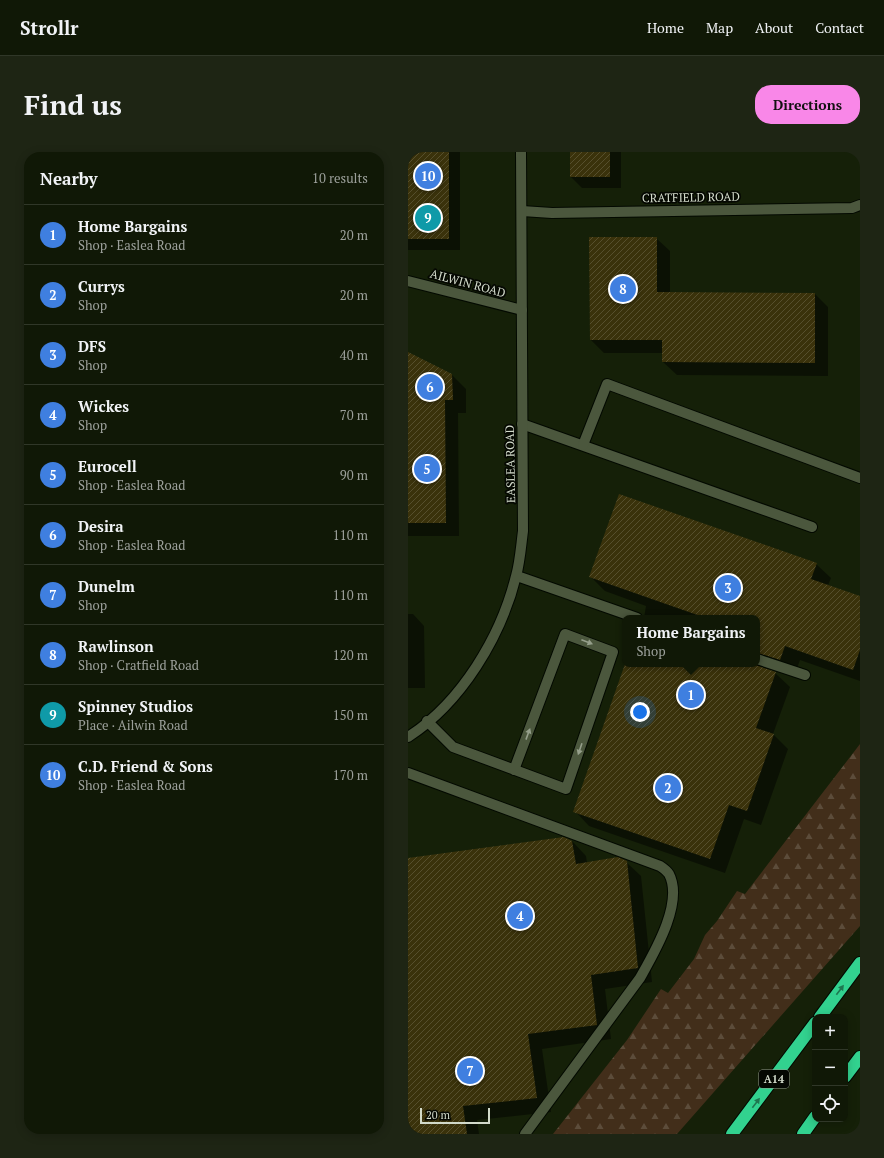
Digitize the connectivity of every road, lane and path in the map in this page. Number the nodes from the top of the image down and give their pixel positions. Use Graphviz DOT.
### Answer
graph roads {
  1 [pos="521,152"];
  2 [pos="857,209"];
  3 [pos="522,211"];
  4 [pos="408,281"];
  5 [pos="522,310"];
  6 [pos="522,424"];
  7 [pos="583,445"];
  8 [pos="860,478"];
  9 [pos="812,527"];
  10 [pos="517,576"];
  11 [pos="628,615"];
  12 [pos="760,660"];
  13 [pos="805,675"];
  14 [pos="427,722"];
  15 [pos="408,737"];
  16 [pos="514,770"];
  17 [pos="408,773"];
  18 [pos="860,963"];
  19 [pos="822,1014"];
  20 [pos="812,1027"];
  21 [pos="860,1057"];
  22 [pos="848,1073"];
  23 [pos="812,1121"];
  24 [pos="525,1134"];
  25 [pos="732,1134"];
  26 [pos="803,1134"];
  1 -- 3 [label="street, EASLEA ROAD"];
  2 -- 3 [label="street, CRATFIELD ROAD"];
  3 -- 5 [label="street, EASLEA ROAD"];
  4 -- 5 [label="street, AILWIN ROAD"];
  5 -- 6 [label="street, EASLEA ROAD"];
  6 -- 7 [label="street"];
  6 -- 10 [label="street, EASLEA ROAD"];
  7 -- 8 [label="street"];
  7 -- 9 [label="street"];
  10 -- 11 [label="street"];
  10 -- 14 [label="street, EASLEA ROAD"];
  12 -- 13 [label="street"];
  14 -- 15 [label="street, EASLEA ROAD"];
  14 -- 16 [label="street"];
  16 -- 16 [label="street, one-way"];
  17 -- 24 [label="street"];
  19 -- 18 [label="highway, one-way"];
  25 -- 20 [label="highway, A14, one-way"];
  21 -- 22 [label="highway"];
  23 -- 26 [label="highway"];
}
